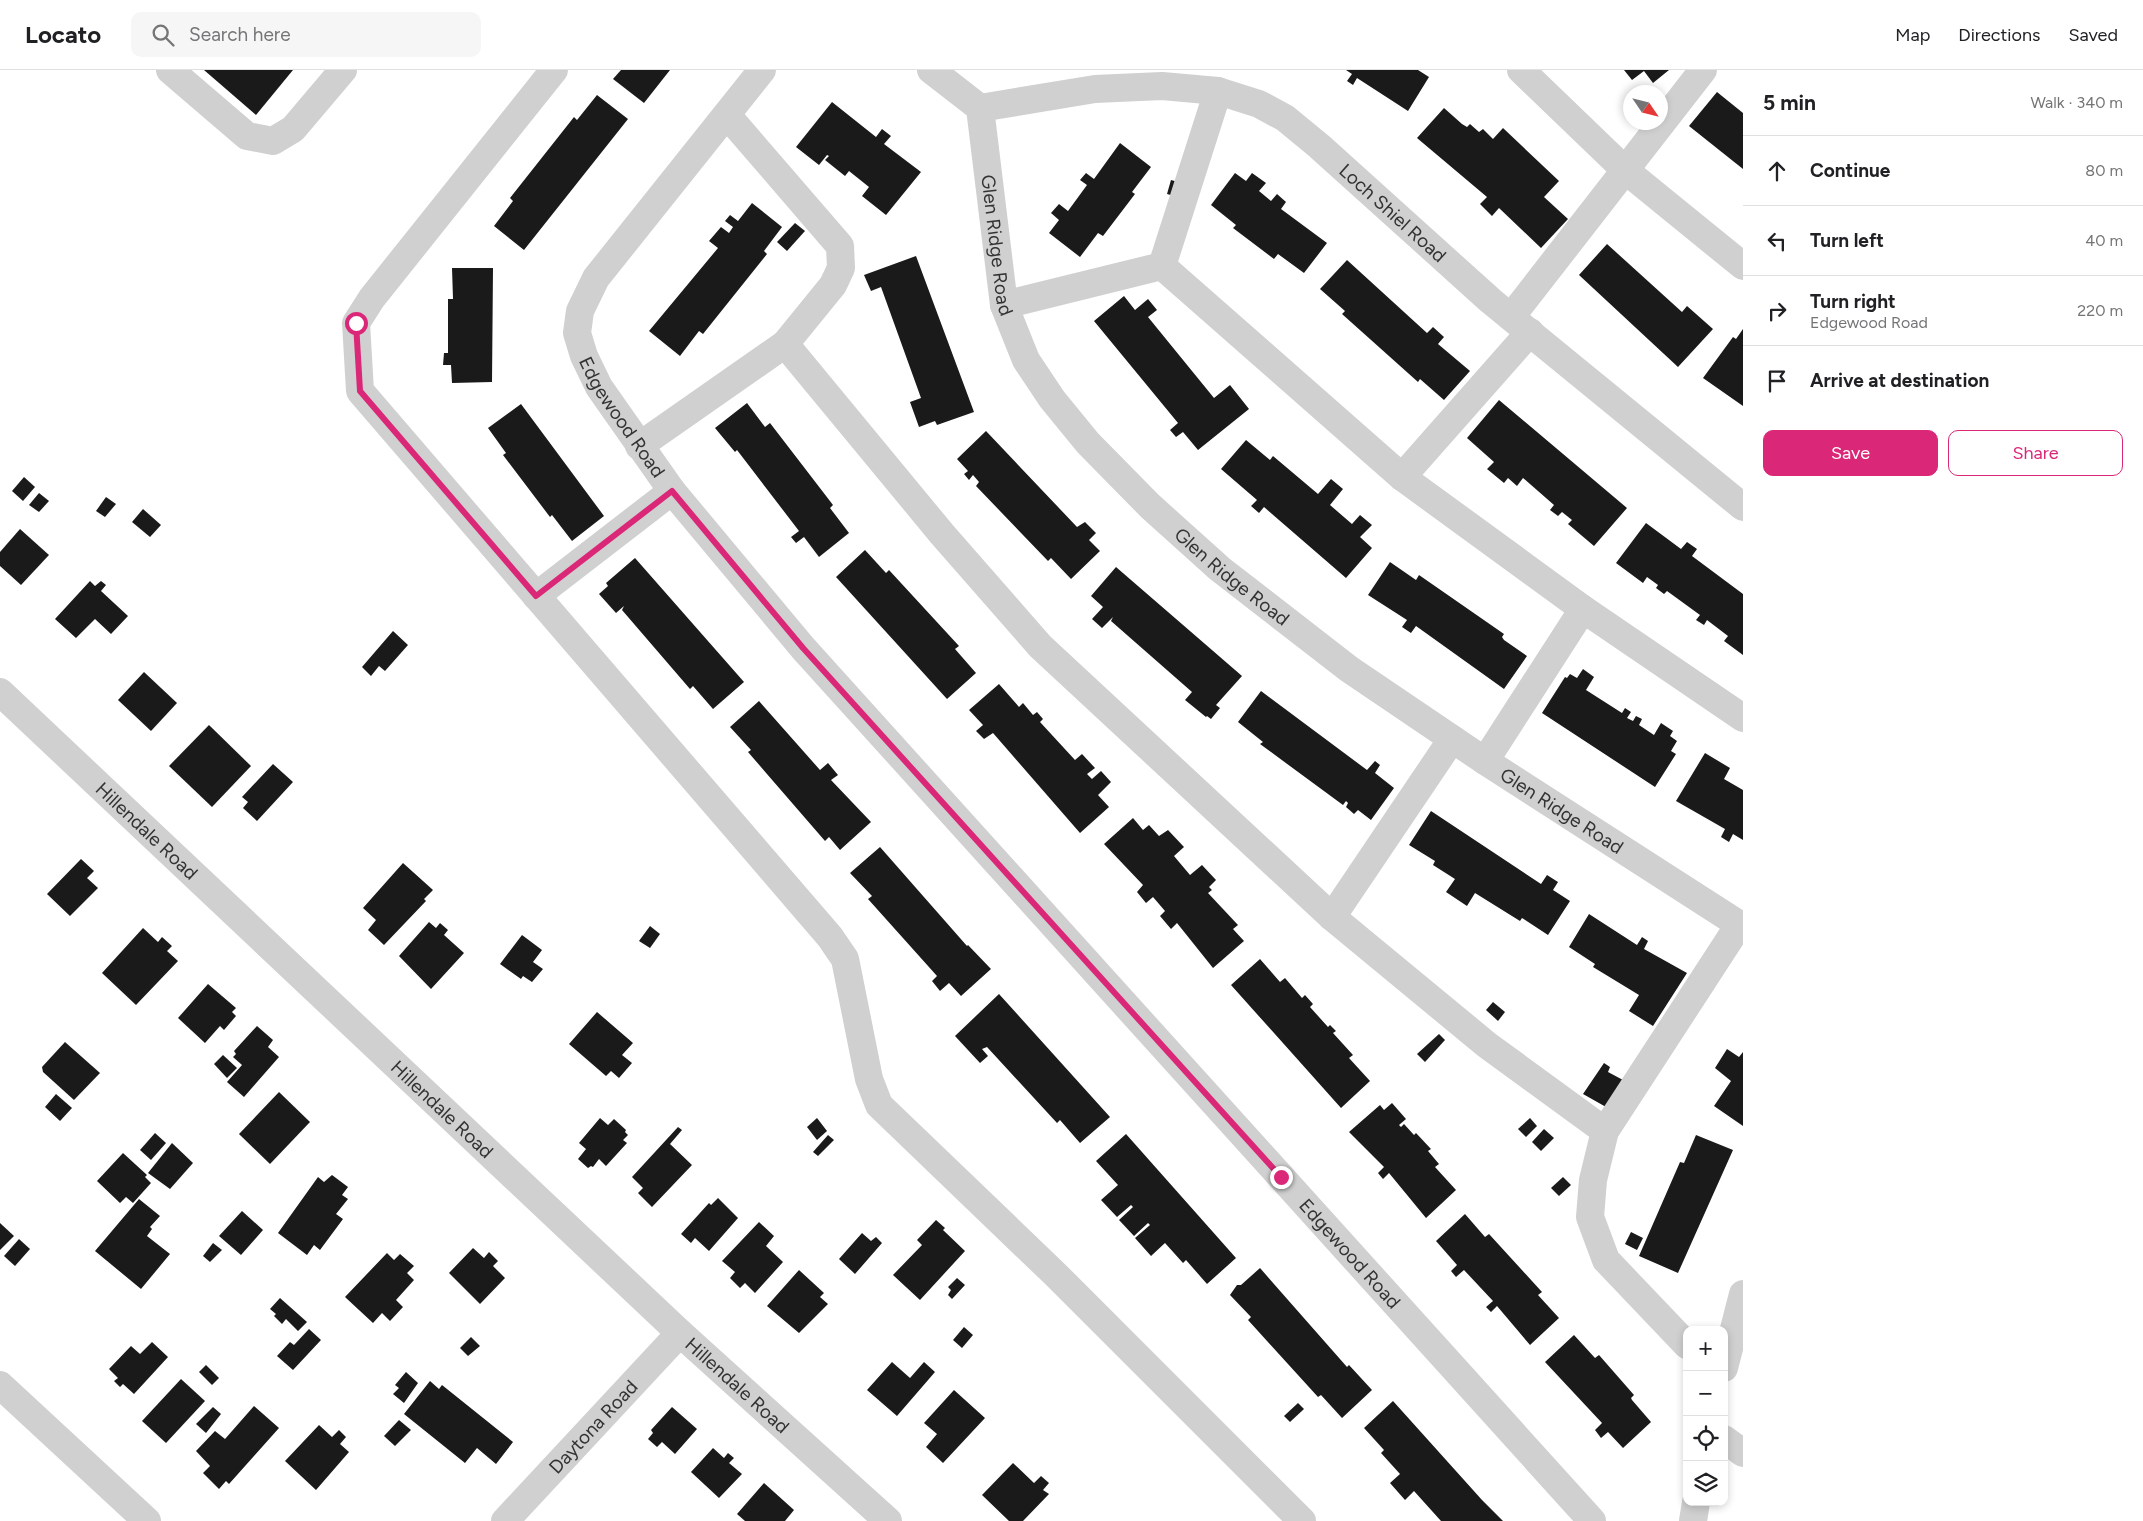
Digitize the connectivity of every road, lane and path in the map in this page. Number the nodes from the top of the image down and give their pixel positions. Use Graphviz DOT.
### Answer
graph roads {
  1 [pos="170,70"];
  2 [pos="343,70"];
  3 [pos="554,70"];
  4 [pos="762,70"];
  5 [pos="931,70"];
  6 [pos="1521,70"];
  7 [pos="1703,70"];
  8 [pos="1218,91"];
  9 [pos="980,108"];
  10 [pos="727,115"];
  11 [pos="1625,170"];
  12 [pos="1162,266"];
  13 [pos="1743,266"];
  14 [pos="1004,305"];
  15 [pos="1520,325"];
  16 [pos="785,344"];
  17 [pos="639,446"];
  18 [pos="1402,477"];
  19 [pos="672,491"];
  20 [pos="1743,507"];
  21 [pos="536,596"];
  22 [pos="1583,609"];
  23 [pos="0,692"];
  24 [pos="1743,718"];
  25 [pos="1452,739"];
  26 [pos="1485,761"];
  27 [pos="1332,917"];
  28 [pos="1741,926"];
  29 [pos="1605,1131"];
  30 [pos="1743,1294"];
  31 [pos="680,1333"];
  32 [pos="1683,1341"];
  33 [pos="1728,1352"];
  34 [pos="0,1386"];
  35 [pos="1728,1442"];
  36 [pos="1743,1452"];
  37 [pos="1695,1506"];
  38 [pos="146,1521"];
  39 [pos="506,1521"];
  40 [pos="888,1521"];
  41 [pos="1302,1521"];
  42 [pos="1592,1521"];
  43 [pos="1692,1521"];
  1 -- 2 [label="street"];
  3 -- 21 [label="street"];
  4 -- 10 [label="street, Edgewood Road"];
  5 -- 9 [label="street"];
  6 -- 11 [label="street"];
  7 -- 11 [label="street"];
  8 -- 9 [label="street, Loch Shiel Road"];
  8 -- 12 [label="street"];
  8 -- 15 [label="street, Loch Shiel Road"];
  9 -- 14 [label="street, Glen Ridge Road"];
  10 -- 16 [label="street"];
  10 -- 17 [label="street, Edgewood Road"];
  11 -- 13 [label="street"];
  11 -- 15 [label="street"];
  12 -- 14 [label="street"];
  12 -- 18 [label="street"];
  14 -- 25 [label="street, Glen Ridge Road"];
  15 -- 18 [label="street"];
  15 -- 20 [label="street, Loch Shiel Road"];
  16 -- 17 [label="street"];
  16 -- 27 [label="street"];
  17 -- 19 [label="street, Edgewood Road"];
  18 -- 22 [label="street"];
  19 -- 21 [label="street"];
  19 -- 42 [label="street, Edgewood Road"];
  21 -- 41 [label="street"];
  22 -- 24 [label="street"];
  22 -- 26 [label="street"];
  23 -- 31 [label="street, Hillendale Road"];
  25 -- 26 [label="street, Glen Ridge Road"];
  25 -- 27 [label="street"];
  26 -- 28 [label="street, Glen Ridge Road"];
  27 -- 29 [label="street"];
  28 -- 29 [label="street"];
  29 -- 32 [label="street"];
  30 -- 33 [label="street"];
  31 -- 39 [label="street, Daytona Road"];
  31 -- 40 [label="street, Hillendale Road"];
  34 -- 38 [label="street"];
  35 -- 36 [label="street"];
  37 -- 43 [label="street"];
}
